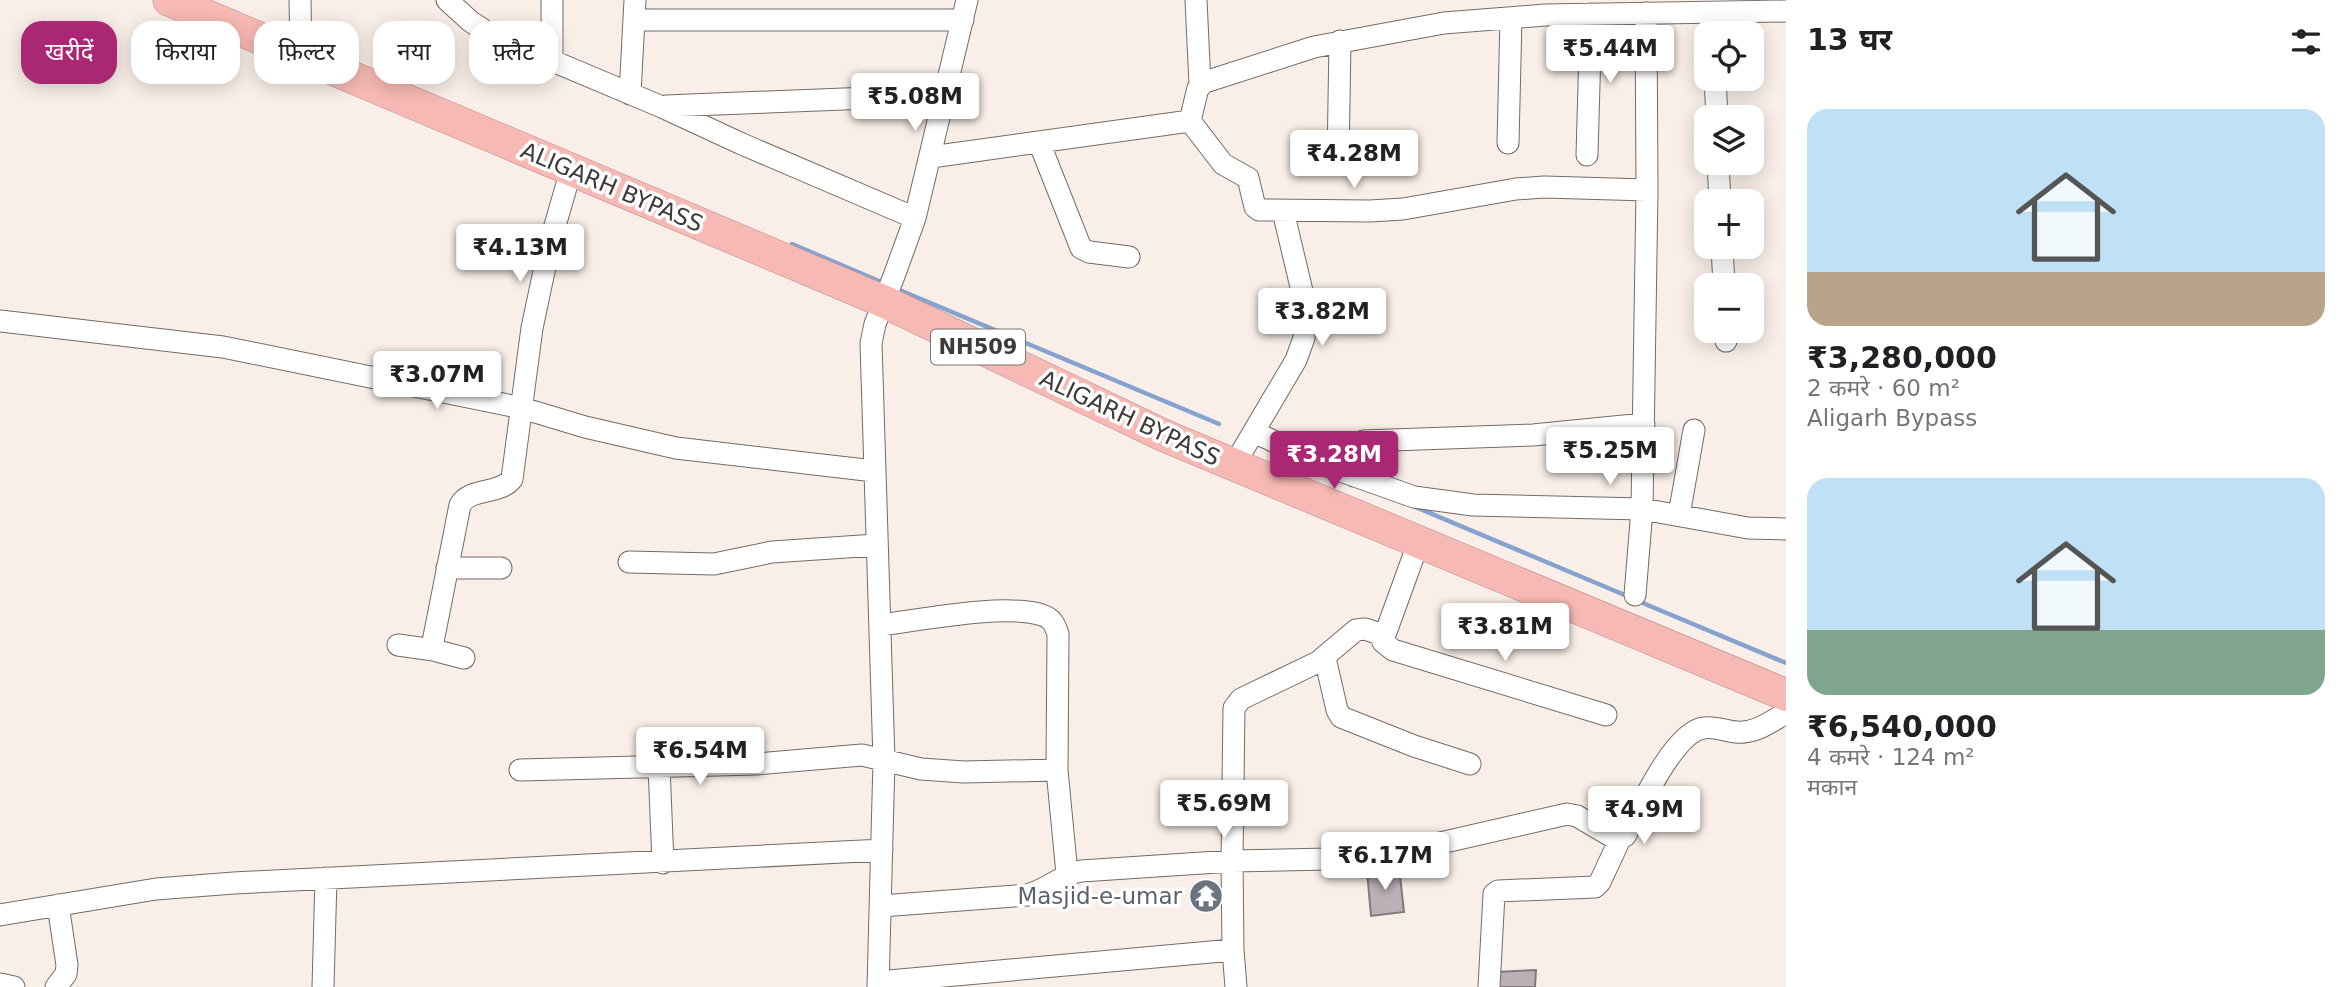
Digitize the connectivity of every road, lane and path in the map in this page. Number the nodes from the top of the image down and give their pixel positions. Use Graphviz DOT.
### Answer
graph roads {
  1 [pos="169,0"];
  2 [pos="300,0"];
  3 [pos="447,0"];
  4 [pos="552,0"];
  5 [pos="1196,0"];
  6 [pos="1760,6"];
  7 [pos="204,7"];
  8 [pos="1621,7"];
  9 [pos="790,9"];
  10 [pos="635,10"];
  11 [pos="965,10"];
  12 [pos="1786,10"];
  13 [pos="1646,13"];
  14 [pos="1591,14"];
  15 [pos="1511,18"];
  16 [pos="300,21"];
  17 [pos="471,21"];
  18 [pos="552,21"];
  19 [pos="1700,21"];
  20 [pos="1719,21"];
  21 [pos="254,33"];
  22 [pos="1340,41"];
  23 [pos="558,63"];
  24 [pos="359,81"];
  25 [pos="1200,85"];
  26 [pos="631,94"];
  27 [pos="944,95"];
  28 [pos="662,107"];
  29 [pos="1190,121"];
  30 [pos="1039,142"];
  31 [pos="1508,143"];
  32 [pos="1587,155"];
  33 [pos="931,157"];
  34 [pos="1338,162"];
  35 [pos="571,170"];
  36 [pos="1647,190"];
  37 [pos="1283,211"];
  38 [pos="915,218"];
  39 [pos="1129,257"];
  40 [pos="889,290"];
  41 [pos="0,321"];
  42 [pos="522,408"];
  43 [pos="1644,424"];
  44 [pos="1694,430"];
  45 [pos="1254,432"];
  46 [pos="1234,465"];
  47 [pos="874,471"];
  48 [pos="1354,476"];
  49 [pos="1642,509"];
  50 [pos="1679,515"];
  51 [pos="1786,529"];
  52 [pos="1419,541"];
  53 [pos="876,545"];
  54 [pos="629,562"];
  55 [pos="447,568"];
  56 [pos="501,568"];
  57 [pos="1634,595"];
  58 [pos="880,625"];
  59 [pos="1380,634"];
  60 [pos="398,645"];
  61 [pos="434,650"];
  62 [pos="464,658"];
  63 [pos="1325,658"];
  64 [pos="1786,695"];
  65 [pos="1786,713"];
  66 [pos="1606,715"];
  67 [pos="884,760"];
  68 [pos="1470,764"];
  69 [pos="659,767"];
  70 [pos="1057,770"];
  71 [pos="520,771"];
  72 [pos="1620,839"];
  73 [pos="882,850"];
  74 [pos="1232,861"];
  75 [pos="663,863"];
  76 [pos="1067,874"];
  77 [pos="326,878"];
  78 [pos="58,905"];
  79 [pos="881,906"];
  80 [pos="0,915"];
  81 [pos="1233,950"];
  82 [pos="0,984"];
  83 [pos="878,984"];
  84 [pos="63,985"];
  85 [pos="14,987"];
  86 [pos="323,987"];
  87 [pos="1236,987"];
  88 [pos="1489,987"];
  1 -- 7 [label="highway, ALIGARH BYPASS / NH509"];
  2 -- 16 [label="street"];
  3 -- 17 [label="street"];
  4 -- 18 [label="street"];
  5 -- 25 [label="street"];
  6 -- 12 [label="street"];
  6 -- 20 [label="street"];
  7 -- 21 [label="highway, ALIGARH BYPASS / NH509"];
  8 -- 13 [label="street"];
  8 -- 14 [label="street"];
  9 -- 10 [label="street"];
  9 -- 11 [label="street"];
  10 -- 26 [label="street"];
  11 -- 27 [label="street"];
  13 -- 19 [label="street"];
  13 -- 36 [label="street"];
  14 -- 15 [label="street"];
  14 -- 32 [label="street"];
  15 -- 22 [label="street"];
  15 -- 31 [label="street"];
  22 -- 25 [label="street"];
  22 -- 34 [label="street"];
  23 -- 26 [label="street"];
  24 -- 35 [label="highway, ALIGARH BYPASS / NH509"];
  25 -- 29 [label="street"];
  26 -- 28 [label="street"];
  27 -- 28 [label="street"];
  27 -- 33 [label="street"];
  28 -- 38 [label="street"];
  29 -- 30 [label="street"];
  29 -- 37 [label="street"];
  30 -- 33 [label="street"];
  30 -- 39 [label="street"];
  33 -- 38 [label="street"];
  35 -- 40 [label="highway, ALIGARH BYPASS / NH509"];
  35 -- 42 [label="street"];
  36 -- 37 [label="street"];
  36 -- 43 [label="street"];
  37 -- 45 [label="street"];
  38 -- 40 [label="street"];
  40 -- 46 [label="highway, ALIGARH BYPASS / NH509"];
  40 -- 47 [label="street"];
  41 -- 42 [label="street"];
  42 -- 47 [label="street"];
  42 -- 55 [label="street"];
  43 -- 48 [label="street"];
  43 -- 49 [label="street"];
  44 -- 50 [label="street"];
  45 -- 46 [label="street"];
  45 -- 48 [label="street"];
  46 -- 52 [label="highway, ALIGARH BYPASS / NH509"];
  47 -- 53 [label="street"];
  48 -- 49 [label="street"];
  49 -- 50 [label="street"];
  49 -- 57 [label="street"];
  50 -- 51 [label="street"];
  52 -- 59 [label="street"];
  52 -- 64 [label="highway, ALIGARH BYPASS / NH509"];
  53 -- 54 [label="street"];
  53 -- 58 [label="street"];
  55 -- 56 [label="street"];
  55 -- 61 [label="street"];
  58 -- 67 [label="street"];
  58 -- 70 [label="street"];
  59 -- 63 [label="street"];
  59 -- 66 [label="street"];
  60 -- 61 [label="street"];
  61 -- 62 [label="street"];
  63 -- 68 [label="street"];
  63 -- 74 [label="street"];
  65 -- 72 [label="street"];
  67 -- 69 [label="street"];
  67 -- 70 [label="street"];
  67 -- 73 [label="street"];
  69 -- 71 [label="street"];
  69 -- 75 [label="street"];
  70 -- 76 [label="street"];
  72 -- 74 [label="street"];
  72 -- 88 [label="street"];
  73 -- 75 [label="street"];
  73 -- 79 [label="street"];
  74 -- 76 [label="street"];
  74 -- 81 [label="street"];
  75 -- 77 [label="street"];
  76 -- 79 [label="street"];
  77 -- 78 [label="street"];
  77 -- 86 [label="street"];
  78 -- 80 [label="street"];
  78 -- 84 [label="street"];
  79 -- 83 [label="street"];
  81 -- 83 [label="street"];
  81 -- 87 [label="street"];
  82 -- 85 [label="street"];
}
